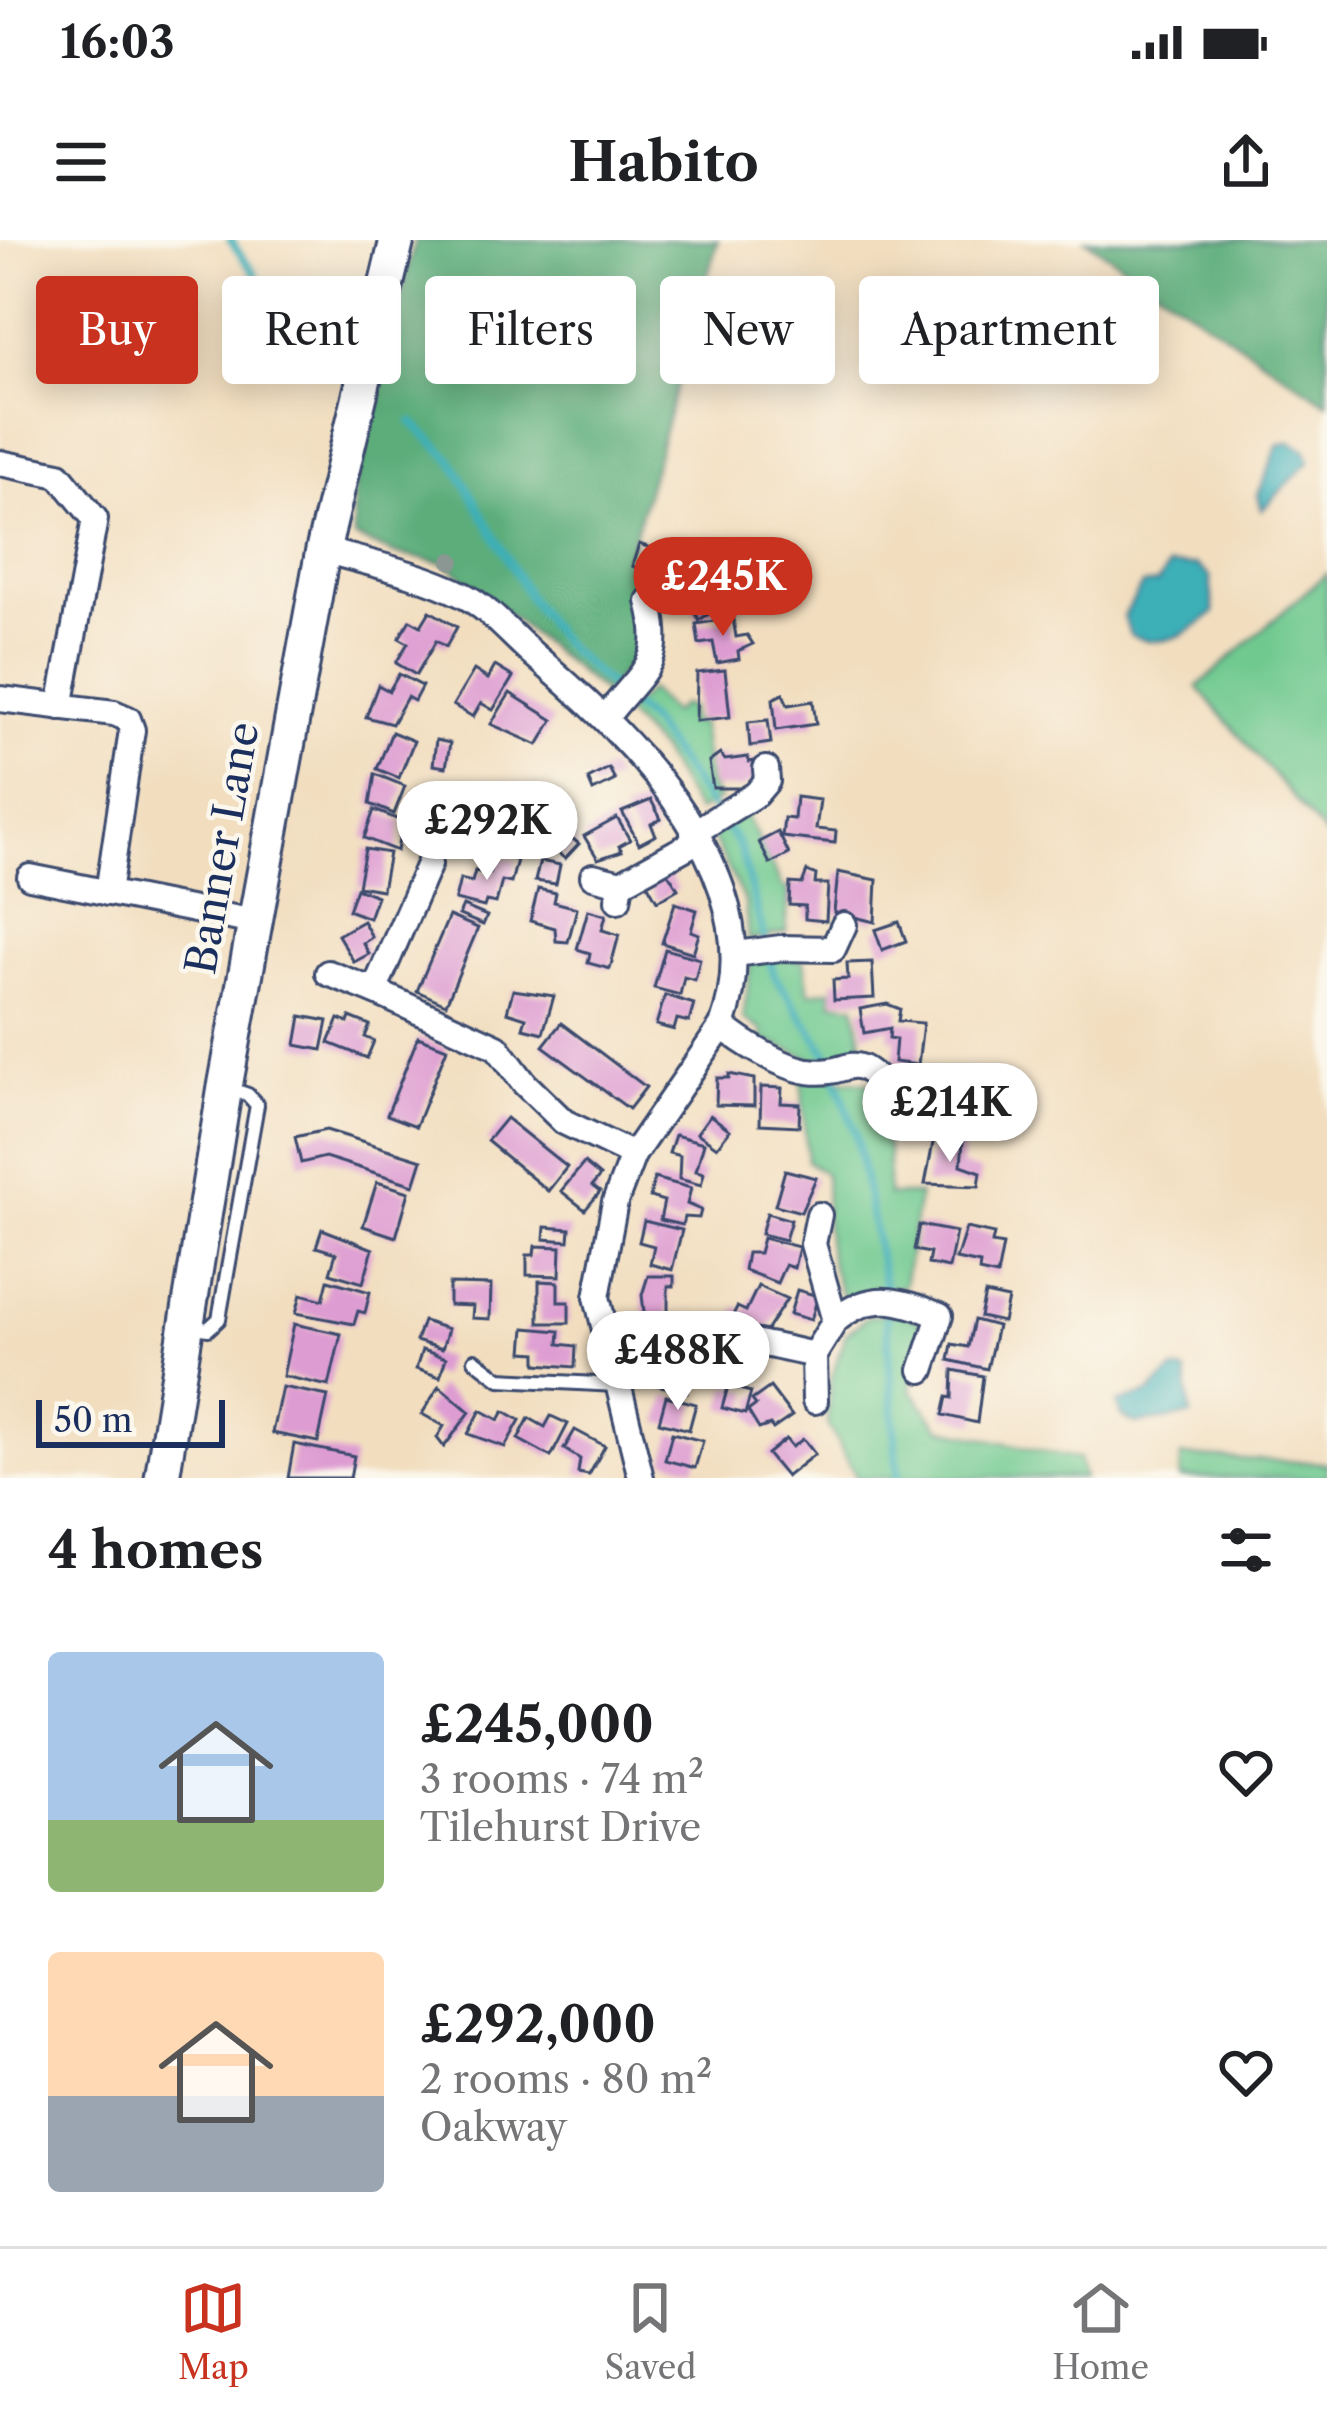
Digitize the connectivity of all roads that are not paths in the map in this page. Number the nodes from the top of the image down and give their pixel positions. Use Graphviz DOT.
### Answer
graph roads {
  1 [pos="397,240"];
  2 [pos="0,463"];
  3 [pos="323,550"];
  4 [pos="649,601"];
  5 [pos="0,699"];
  6 [pos="618,702"];
  7 [pos="60,707"];
  8 [pos="766,769"];
  9 [pos="698,833"];
  10 [pos="429,864"];
  11 [pos="593,876"];
  12 [pos="30,877"];
  13 [pos="108,892"];
  14 [pos="254,922"];
  15 [pos="844,925"];
  16 [pos="743,953"];
  17 [pos="328,973"];
  18 [pos="374,991"];
  19 [pos="722,1026"];
  20 [pos="892,1093"];
  21 [pos="634,1155"];
  22 [pos="819,1215"];
  23 [pos="835,1322"];
  24 [pos="814,1354"];
  25 [pos="609,1355"];
  26 [pos="475,1360"];
  27 [pos="922,1370"];
  28 [pos="617,1385"];
  29 [pos="815,1401"];
  30 [pos="162,1478"];
  31 [pos="641,1478"];
  1 -- 3 [label="street, Banner Lane"];
  2 -- 7 [label="street"];
  3 -- 6 [label="street"];
  3 -- 14 [label="street, Banner Lane"];
  4 -- 6 [label="street"];
  5 -- 7 [label="street"];
  6 -- 9 [label="street"];
  7 -- 13 [label="street"];
  8 -- 9 [label="street"];
  9 -- 11 [label="street"];
  9 -- 16 [label="street"];
  10 -- 18 [label="street"];
  12 -- 13 [label="street"];
  13 -- 14 [label="street"];
  14 -- 30 [label="street, Banner Lane"];
  15 -- 16 [label="street"];
  16 -- 19 [label="street"];
  17 -- 18 [label="street"];
  18 -- 21 [label="street"];
  19 -- 20 [label="street"];
  19 -- 21 [label="street"];
  21 -- 25 [label="street"];
  22 -- 23 [label="street"];
  23 -- 24 [label="street"];
  23 -- 27 [label="street"];
  24 -- 25 [label="street"];
  24 -- 29 [label="street"];
  25 -- 28 [label="street"];
  26 -- 28 [label="lane"];
  28 -- 31 [label="street"];
}
